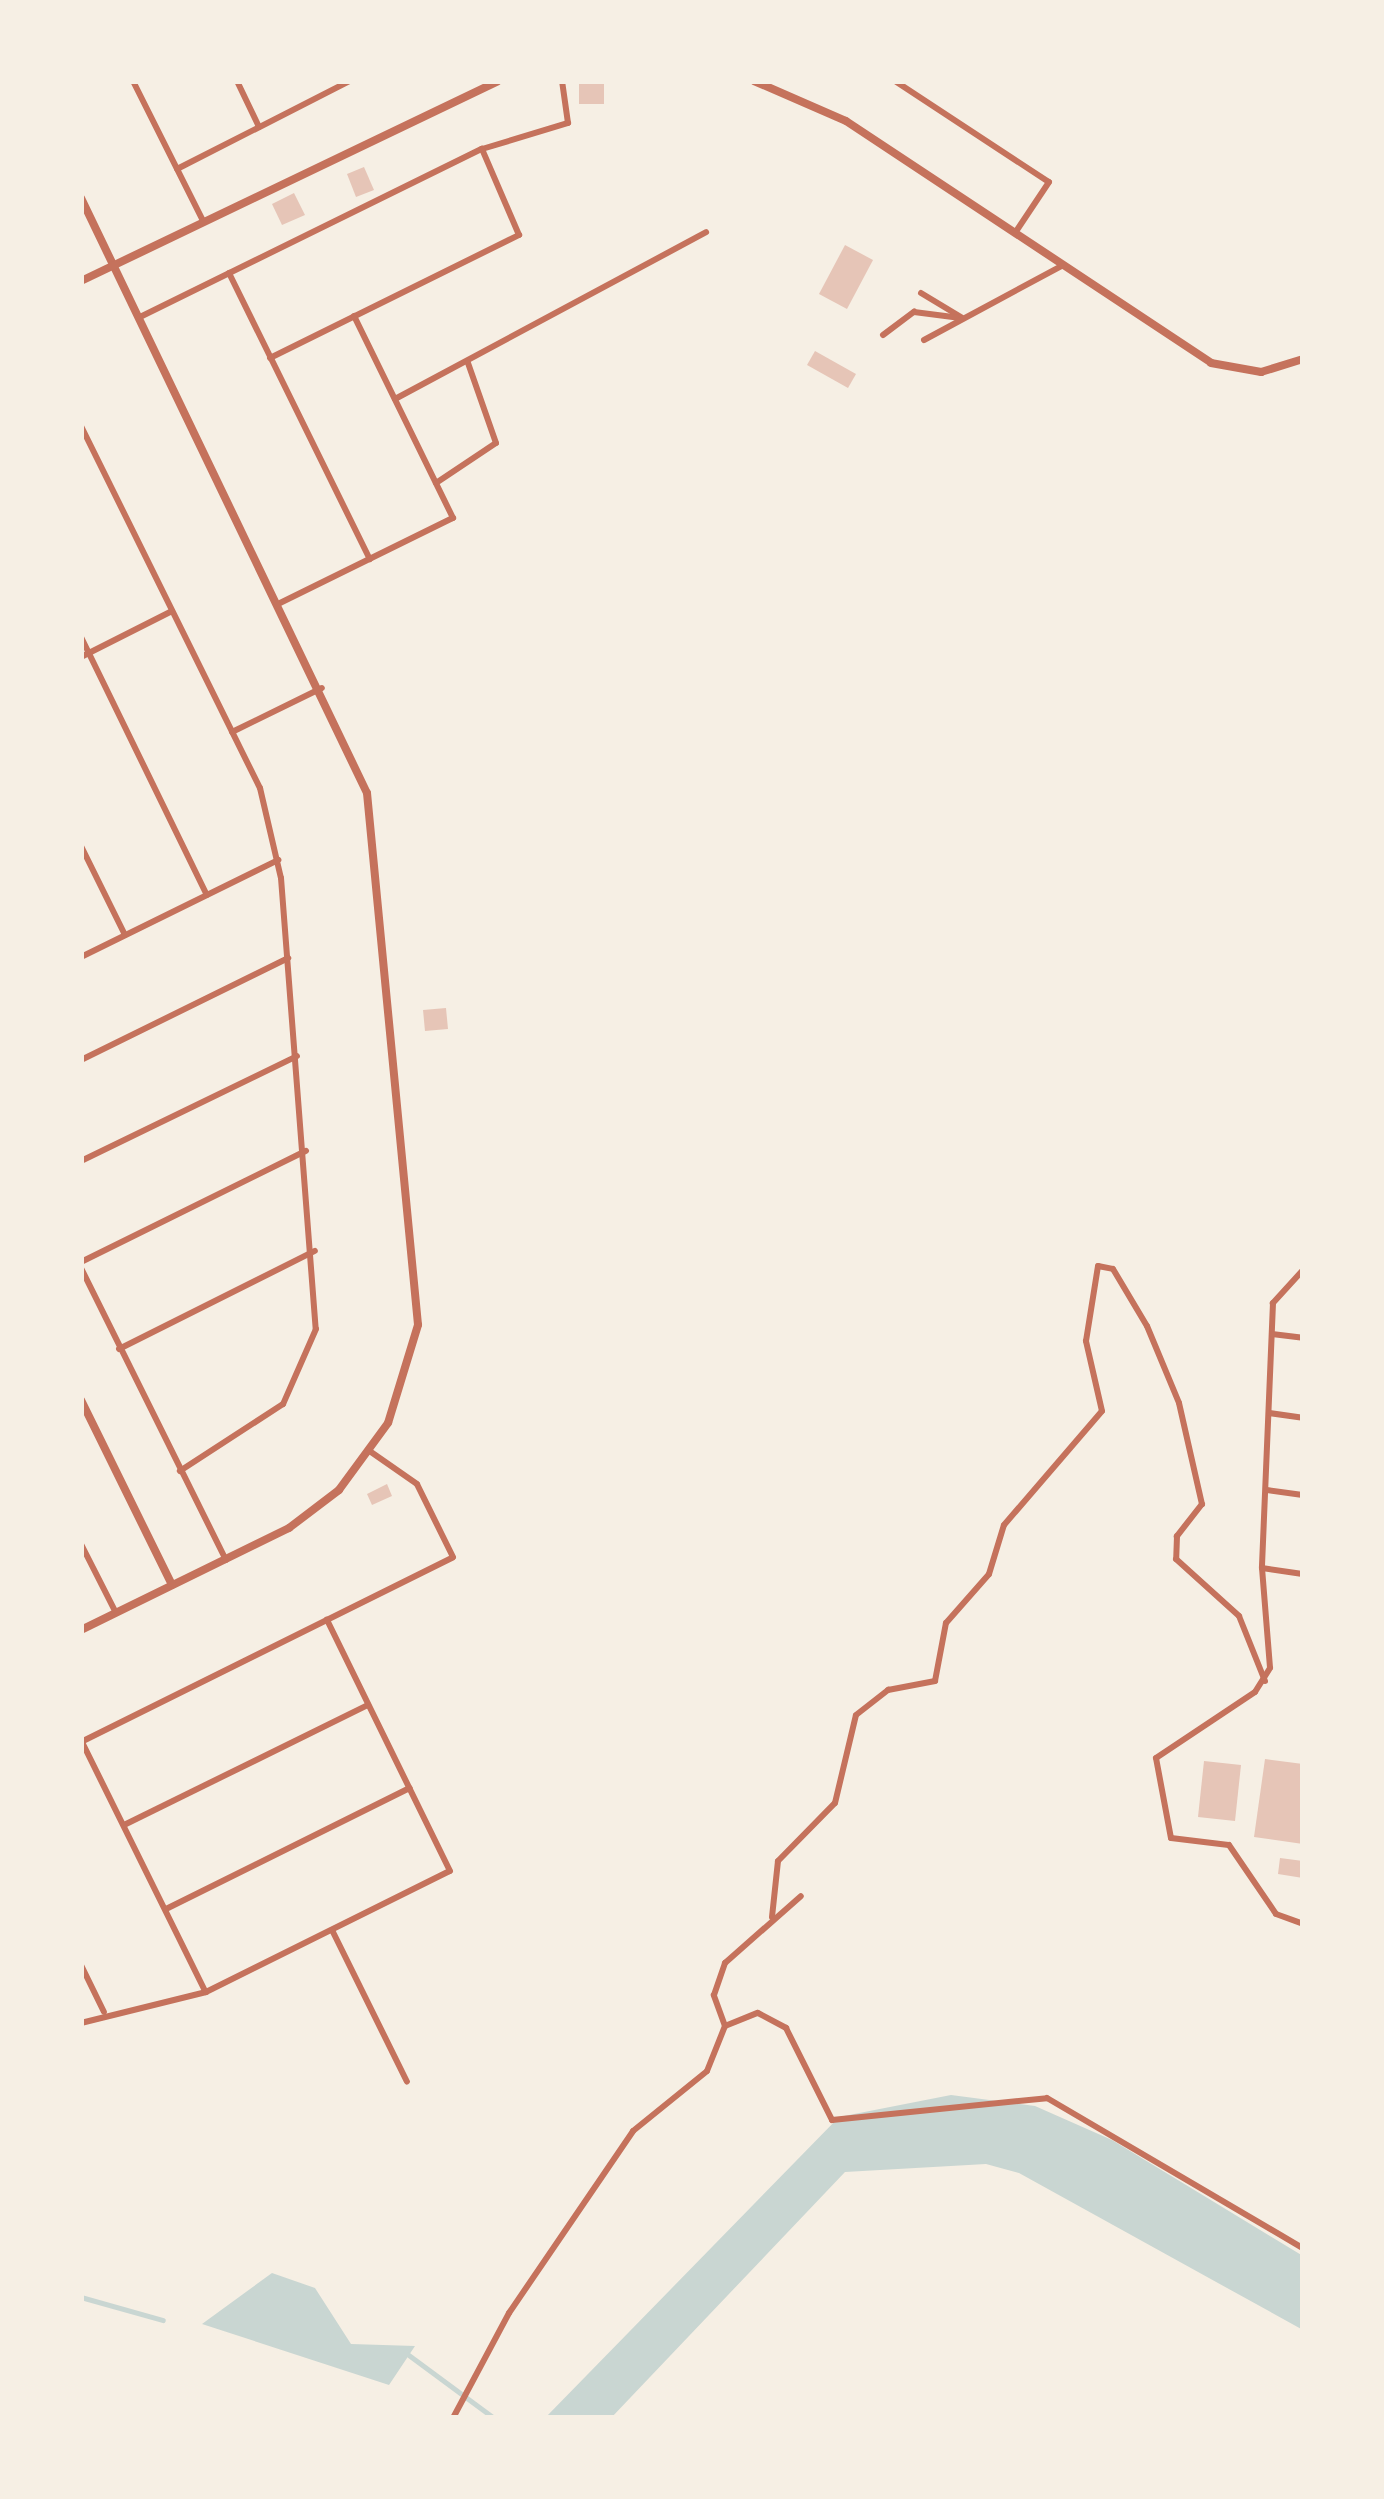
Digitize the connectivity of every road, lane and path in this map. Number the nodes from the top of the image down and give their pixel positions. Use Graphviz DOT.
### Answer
graph roads {
  1 [pos="133,81"];
  2 [pos="237,81"];
  3 [pos="498,81"];
  4 [pos="562,81"];
  5 [pos="754,81"];
  6 [pos="896,81"];
  7 [pos="344,82"];
  8 [pos="260,127"];
  9 [pos="482,149"];
  10 [pos="177,169"];
  11 [pos="81,198"];
  12 [pos="202,221"];
  13 [pos="706,232"];
  14 [pos="1015,233"];
  15 [pos="113,264"];
  16 [pos="1063,265"];
  17 [pos="229,273"];
  18 [pos="81,281"];
  19 [pos="921,293"];
  20 [pos="354,316"];
  21 [pos="140,317"];
  22 [pos="964,319"];
  23 [pos="883,334"];
  24 [pos="924,340"];
  25 [pos="270,358"];
  26 [pos="1303,359"];
  27 [pos="468,363"];
  28 [pos="394,399"];
  29 [pos="81,426"];
  30 [pos="436,483"];
  31 [pos="370,559"];
  32 [pos="280,603"];
  33 [pos="172,611"];
  34 [pos="81,637"];
  35 [pos="85,655"];
  36 [pos="322,688"];
  37 [pos="232,732"];
  38 [pos="81,846"];
  39 [pos="278,860"];
  40 [pos="207,895"];
  41 [pos="125,935"];
  42 [pos="81,957"];
  43 [pos="288,958"];
  44 [pos="297,1056"];
  45 [pos="81,1060"];
  46 [pos="306,1151"];
  47 [pos="81,1162"];
  48 [pos="315,1252"];
  49 [pos="81,1265"];
  50 [pos="1303,1270"];
  51 [pos="1272,1334"];
  52 [pos="1303,1338"];
  53 [pos="119,1349"];
  54 [pos="81,1400"];
  55 [pos="1269,1413"];
  56 [pos="1303,1418"];
  57 [pos="371,1452"];
  58 [pos="180,1471"];
  59 [pos="1267,1490"];
  60 [pos="1303,1495"];
  61 [pos="81,1544"];
  62 [pos="226,1560"];
  63 [pos="1262,1568"];
  64 [pos="1303,1574"];
  65 [pos="172,1585"];
  66 [pos="116,1613"];
  67 [pos="327,1620"];
  68 [pos="81,1630"];
  69 [pos="1265,1681"];
  70 [pos="368,1705"];
  71 [pos="81,1742"];
  72 [pos="410,1788"];
  73 [pos="124,1825"];
  74 [pos="801,1896"];
  75 [pos="165,1909"];
  76 [pos="772,1917"];
  77 [pos="1303,1924"];
  78 [pos="332,1930"];
  79 [pos="81,1965"];
  80 [pos="206,1992"];
  81 [pos="104,2012"];
  82 [pos="81,2024"];
  83 [pos="725,2026"];
  84 [pos="407,2082"];
  85 [pos="1303,2248"];
  86 [pos="453,2418"];
  1 -- 10 [label="street"];
  2 -- 8 [label="street"];
  3 -- 12 [label="street"];
  4 -- 9 [label="street"];
  5 -- 14 [label="street"];
  6 -- 14 [label="street"];
  7 -- 8 [label="street"];
  8 -- 10 [label="street"];
  9 -- 17 [label="street"];
  9 -- 20 [label="street"];
  10 -- 12 [label="street"];
  11 -- 15 [label="street"];
  12 -- 15 [label="street"];
  13 -- 27 [label="street"];
  14 -- 16 [label="street"];
  15 -- 18 [label="street"];
  15 -- 21 [label="street"];
  16 -- 22 [label="street"];
  16 -- 26 [label="street"];
  17 -- 21 [label="street"];
  17 -- 25 [label="street"];
  19 -- 22 [label="street"];
  20 -- 25 [label="street"];
  20 -- 28 [label="street"];
  21 -- 32 [label="street"];
  22 -- 23 [label="street"];
  22 -- 24 [label="street"];
  25 -- 31 [label="street"];
  27 -- 28 [label="street"];
  27 -- 30 [label="street"];
  28 -- 30 [label="street"];
  29 -- 33 [label="street"];
  30 -- 31 [label="street"];
  31 -- 32 [label="street"];
  32 -- 36 [label="street"];
  33 -- 35 [label="street"];
  33 -- 37 [label="street"];
  34 -- 35 [label="street"];
  35 -- 40 [label="street"];
  36 -- 37 [label="street"];
  36 -- 57 [label="street"];
  37 -- 39 [label="street"];
  38 -- 41 [label="street"];
  39 -- 40 [label="street"];
  39 -- 43 [label="street"];
  40 -- 41 [label="street"];
  41 -- 42 [label="street"];
  43 -- 44 [label="street"];
  43 -- 45 [label="street"];
  44 -- 46 [label="street"];
  44 -- 47 [label="street"];
  46 -- 48 [label="street"];
  46 -- 49 [label="street"];
  48 -- 53 [label="street"];
  48 -- 58 [label="street"];
  49 -- 53 [label="street"];
  50 -- 51 [label="street"];
  51 -- 52 [label="street"];
  51 -- 55 [label="street"];
  53 -- 58 [label="street"];
  54 -- 65 [label="street"];
  55 -- 56 [label="street"];
  55 -- 59 [label="street"];
  57 -- 62 [label="street"];
  57 -- 67 [label="street"];
  58 -- 62 [label="street"];
  59 -- 60 [label="street"];
  59 -- 63 [label="street"];
  61 -- 66 [label="street"];
  62 -- 65 [label="street"];
  63 -- 64 [label="street"];
  63 -- 69 [label="street"];
  65 -- 66 [label="street"];
  66 -- 68 [label="street"];
  67 -- 70 [label="street"];
  67 -- 71 [label="street"];
  69 -- 76 [label="street"];
  69 -- 77 [label="street"];
  70 -- 72 [label="street"];
  70 -- 73 [label="street"];
  71 -- 73 [label="street"];
  72 -- 75 [label="street"];
  72 -- 78 [label="street"];
  73 -- 75 [label="street"];
  74 -- 76 [label="street"];
  75 -- 80 [label="street"];
  76 -- 83 [label="street"];
  78 -- 80 [label="street"];
  78 -- 84 [label="street"];
  79 -- 81 [label="street"];
  80 -- 81 [label="street"];
  81 -- 82 [label="street"];
  83 -- 85 [label="street"];
  83 -- 86 [label="street"];
}
